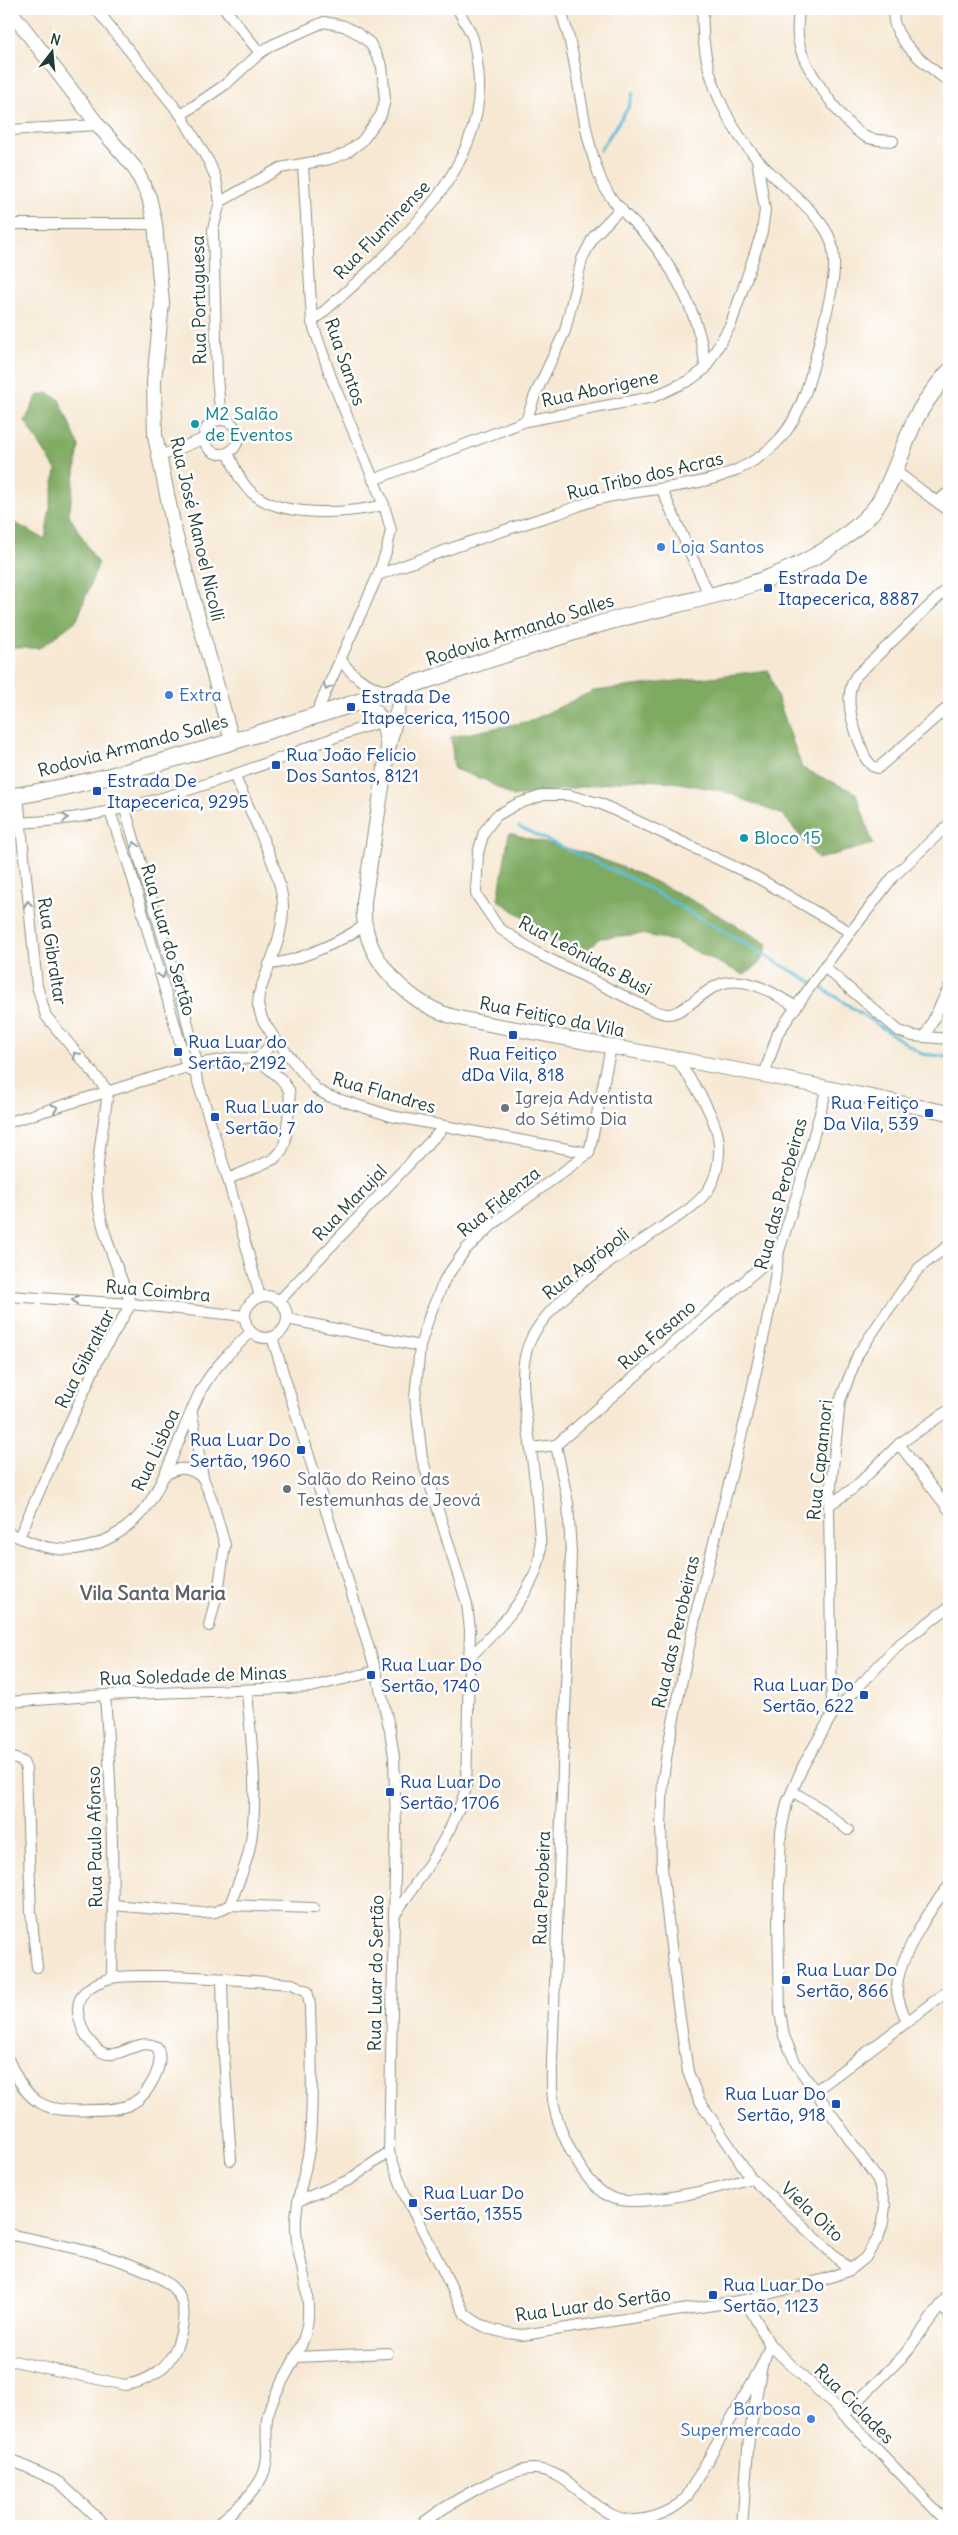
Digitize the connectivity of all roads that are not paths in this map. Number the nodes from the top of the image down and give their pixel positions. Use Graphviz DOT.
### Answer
graph roads {
  1 [pos="96,9"];
  2 [pos="225,9"];
  3 [pos="458,9"];
  4 [pos="560,9"];
  5 [pos="703,9"];
  6 [pos="798,9"];
  7 [pos="894,9"];
  8 [pos="10,13"];
  9 [pos="260,53"];
  10 [pos="949,82"];
  11 [pos="181,115"];
  12 [pos="98,125"];
  13 [pos="9,130"];
  14 [pos="893,141"];
  15 [pos="757,159"];
  16 [pos="303,164"];
  17 [pos="220,202"];
  18 [pos="621,208"];
  19 [pos="9,224"];
  20 [pos="155,224"];
  21 [pos="312,322"];
  22 [pos="705,369"];
  23 [pos="949,372"];
  24 [pos="221,420"];
  25 [pos="526,421"];
  26 [pos="203,439"];
  27 [pos="228,453"];
  28 [pos="158,457"];
  29 [pos="894,470"];
  30 [pos="373,480"];
  31 [pos="662,490"];
  32 [pos="949,492"];
  33 [pos="938,502"];
  34 [pos="384,505"];
  35 [pos="949,511"];
  36 [pos="378,575"];
  37 [pos="949,588"];
  38 [pos="710,597"];
  39 [pos="340,658"];
  40 [pos="403,688"];
  41 [pos="387,693"];
  42 [pos="361,701"];
  43 [pos="949,706"];
  44 [pos="315,716"];
  45 [pos="390,720"];
  46 [pos="232,741"];
  47 [pos="234,775"];
  48 [pos="13,796"];
  49 [pos="125,809"];
  50 [pos="110,812"];
  51 [pos="9,823"];
  52 [pos="21,823"];
  53 [pos="949,824"];
  54 [pos="149,891"];
  55 [pos="138,896"];
  56 [pos="365,925"];
  57 [pos="850,932"];
  58 [pos="269,964"];
  59 [pos="824,967"];
  60 [pos="949,987"];
  61 [pos="796,1007"];
  62 [pos="273,1036"];
  63 [pos="925,1037"];
  64 [pos="949,1039"];
  65 [pos="611,1047"];
  66 [pos="257,1059"];
  67 [pos="677,1060"];
  68 [pos="197,1064"];
  69 [pos="187,1067"];
  70 [pos="300,1070"];
  71 [pos="764,1075"];
  72 [pos="196,1076"];
  73 [pos="287,1086"];
  74 [pos="827,1088"];
  75 [pos="108,1092"];
  76 [pos="949,1113"];
  77 [pos="9,1122"];
  78 [pos="444,1127"];
  79 [pos="589,1153"];
  80 [pos="228,1179"];
  81 [pos="949,1245"];
  82 [pos="779,1251"];
  83 [pos="9,1296"];
  84 [pos="260,1297"];
  85 [pos="279,1301"];
  86 [pos="131,1304"];
  87 [pos="245,1316"];
  88 [pos="287,1319"];
  89 [pos="252,1332"];
  90 [pos="272,1337"];
  91 [pos="420,1346"];
  92 [pos="949,1410"];
  93 [pos="192,1412"];
  94 [pos="899,1444"];
  95 [pos="556,1445"];
  96 [pos="531,1448"];
  97 [pos="163,1477"];
  98 [pos="203,1478"];
  99 [pos="829,1505"];
  100 [pos="949,1510"];
  101 [pos="9,1533"];
  102 [pos="19,1537"];
  103 [pos="949,1607"];
  104 [pos="209,1626"];
  105 [pos="469,1658"];
  106 [pos="376,1671"];
  107 [pos="247,1691"];
  108 [pos="105,1695"];
  109 [pos="9,1702"];
  110 [pos="832,1714"];
  111 [pos="9,1756"];
  112 [pos="792,1791"];
  113 [pos="848,1830"];
  114 [pos="949,1886"];
  115 [pos="230,1905"];
  116 [pos="113,1906"];
  117 [pos="314,1908"];
  118 [pos="394,1917"];
  119 [pos="37,1967"];
  120 [pos="112,1978"];
  121 [pos="222,1979"];
  122 [pos="949,1990"];
  123 [pos="907,2022"];
  124 [pos="9,2060"];
  125 [pos="815,2091"];
  126 [pos="389,2152"];
  127 [pos="231,2160"];
  128 [pos="751,2178"];
  129 [pos="298,2201"];
  130 [pos="9,2234"];
  131 [pos="850,2270"];
  132 [pos="949,2294"];
  133 [pos="745,2300"];
  134 [pos="941,2307"];
  135 [pos="949,2314"];
  136 [pos="770,2345"];
  137 [pos="388,2353"];
  138 [pos="295,2357"];
  139 [pos="9,2360"];
  140 [pos="762,2365"];
  141 [pos="844,2415"];
  142 [pos="9,2460"];
  143 [pos="949,2524"];
  144 [pos="106,2526"];
  145 [pos="216,2526"];
  146 [pos="419,2526"];
  147 [pos="742,2526"];
  1 -- 11 [label="street, Rua Portuguesa"];
  2 -- 9 [label="street"];
  3 -- 21 [label="street, Rua Fluminense"];
  4 -- 18 [label="street"];
  5 -- 15 [label="street, Rua Tribo dos Acras"];
  6 -- 14 [label="street"];
  7 -- 10 [label="street"];
  8 -- 12 [label="street, Rua José Manoel Nicolli"];
  9 -- 11 [label="street"];
  9 -- 16 [label="street"];
  11 -- 17 [label="street, Rua Portuguesa"];
  12 -- 13 [label="street"];
  12 -- 20 [label="street, Rua José Manoel Nicolli"];
  15 -- 22 [label="street, Rua Aborigene"];
  15 -- 31 [label="street, Rua Tribo dos Acras"];
  16 -- 17 [label="street"];
  16 -- 21 [label="street, Rua Santos"];
  17 -- 24 [label="street, Rua Portuguesa"];
  18 -- 22 [label="street"];
  18 -- 25 [label="street"];
  19 -- 20 [label="street"];
  20 -- 28 [label="street, Rua José Manoel Nicolli"];
  21 -- 30 [label="street, Rua Santos"];
  22 -- 25 [label="street, Rua Aborigene"];
  23 -- 29 [label="main road, Rodovia Armando Salles"];
  24 -- 26 [label="street"];
  24 -- 27 [label="street"];
  25 -- 30 [label="street, Rua Aborigene"];
  26 -- 27 [label="street"];
  26 -- 28 [label="street"];
  27 -- 34 [label="street"];
  28 -- 46 [label="street, Rua José Manoel Nicolli"];
  29 -- 33 [label="street"];
  29 -- 38 [label="main road, Rodovia Armando Salles"];
  30 -- 34 [label="street, Rua Santos"];
  31 -- 36 [label="street, Rua Tribo dos Acras"];
  31 -- 38 [label="street"];
  32 -- 33 [label="street"];
  33 -- 35 [label="street"];
  34 -- 36 [label="street, Rua Santos"];
  36 -- 39 [label="street, Rua Santos"];
  37 -- 43 [label="street"];
  38 -- 40 [label="main road, Rodovia Armando Salles"];
  39 -- 41 [label="street"];
  39 -- 44 [label="street, Rua Santos, one-way"];
  40 -- 41 [label="main road, Rodovia Armando Salles"];
  40 -- 45 [label="street, Rua Feitiço da Vila"];
  41 -- 42 [label="main road, Rodovia Armando Salles"];
  42 -- 44 [label="main road, Rodovia Armando Salles"];
  42 -- 45 [label="street"];
  44 -- 46 [label="main road, Rodovia Armando Salles"];
  45 -- 47 [label="street"];
  45 -- 56 [label="street, Rua Feitiço da Vila"];
  46 -- 48 [label="main road, Rodovia Armando Salles"];
  47 -- 49 [label="street"];
  47 -- 58 [label="street, Rua Flandres"];
  48 -- 52 [label="street, Rua Gibraltar"];
  49 -- 50 [label="street"];
  54 -- 49 [label="street, Rua Luar do Sertão, one-way"];
  52 -- 50 [label="street, one-way"];
  50 -- 55 [label="street, Rua Luar do Sertão"];
  51 -- 52 [label="street"];
  75 -- 52 [label="street, Rua Gibraltar, one-way"];
  53 -- 57 [label="street"];
  54 -- 55 [label="street"];
  54 -- 68 [label="street, Rua Luar do Sertão"];
  55 -- 69 [label="street, Rua Luar do Sertão, one-way"];
  56 -- 58 [label="street"];
  56 -- 65 [label="street, Rua Feitiço da Vila"];
  57 -- 59 [label="street"];
  57 -- 61 [label="street, Rua Leônidas Busi"];
  58 -- 62 [label="street, Rua Flandres"];
  59 -- 61 [label="street"];
  59 -- 63 [label="street"];
  60 -- 63 [label="street"];
  61 -- 71 [label="street"];
  62 -- 66 [label="street"];
  62 -- 70 [label="street, Rua Flandres"];
  63 -- 64 [label="street"];
  65 -- 67 [label="street, Rua Feitiço da Vila"];
  65 -- 79 [label="street"];
  66 -- 68 [label="street"];
  66 -- 73 [label="street"];
  67 -- 71 [label="street, Rua Feitiço da Vila"];
  67 -- 96 [label="street, Rua Agrópoli"];
  68 -- 69 [label="street"];
  68 -- 72 [label="street, Rua Luar do Sertão"];
  69 -- 72 [label="street, Rua Luar do Sertão"];
  69 -- 75 [label="street"];
  70 -- 73 [label="street"];
  70 -- 78 [label="street, Rua Flandres"];
  71 -- 74 [label="street, Rua Feitiço da Vila"];
  72 -- 80 [label="street, Rua Luar do Sertão"];
  73 -- 80 [label="street"];
  74 -- 76 [label="street, Rua Feitiço da Vila"];
  74 -- 82 [label="street, Rua das Perobeiras"];
  77 -- 75 [label="street, one-way"];
  75 -- 86 [label="street, Rua Gibraltar"];
  78 -- 79 [label="street, Rua Flandres"];
  78 -- 85 [label="street, Rua Marujal"];
  79 -- 91 [label="street, Rua Fidenza"];
  80 -- 84 [label="street, Rua Luar do Sertão"];
  81 -- 99 [label="street, Rua Capannori"];
  82 -- 95 [label="street, Rua Fasano"];
  82 -- 128 [label="street, Rua das Perobeiras"];
  86 -- 83 [label="street, Rua Coimbra, one-way"];
  84 -- 85 [label="street"];
  84 -- 87 [label="street"];
  85 -- 88 [label="street"];
  86 -- 87 [label="street, Rua Coimbra"];
  86 -- 102 [label="street, Rua Gibraltar"];
  87 -- 89 [label="street"];
  88 -- 90 [label="street"];
  88 -- 91 [label="street"];
  89 -- 90 [label="street"];
  89 -- 93 [label="street, Rua Lisboa"];
  90 -- 106 [label="street, Rua Luar do Sertão"];
  91 -- 105 [label="street, Rua Fidenza"];
  92 -- 94 [label="street"];
  93 -- 97 [label="street, Rua Lisboa"];
  93 -- 98 [label="street"];
  94 -- 99 [label="street"];
  94 -- 100 [label="street"];
  95 -- 96 [label="street"];
  95 -- 128 [label="street, Rua Perobeira"];
  96 -- 105 [label="street, Rua Agrópoli"];
  97 -- 98 [label="street"];
  97 -- 102 [label="street, Rua Lisboa"];
  98 -- 104 [label="street"];
  99 -- 110 [label="street, Rua Capannori"];
  101 -- 102 [label="street, Rua Lisboa"];
  103 -- 110 [label="street, Rua Luar do Sertão"];
  105 -- 118 [label="street, Rua Fidenza"];
  106 -- 107 [label="street, Rua Soledade de Minas"];
  106 -- 118 [label="street, Rua Luar do Sertão"];
  107 -- 108 [label="street, Rua Soledade de Minas"];
  107 -- 115 [label="street"];
  108 -- 109 [label="street, Rua Soledade de Minas"];
  108 -- 116 [label="street, Rua Paulo Afonso"];
  110 -- 112 [label="street, Rua Luar do Sertão"];
  111 -- 119 [label="street"];
  112 -- 113 [label="street"];
  112 -- 125 [label="street, Rua Luar do Sertão"];
  114 -- 123 [label="street"];
  115 -- 116 [label="street"];
  115 -- 117 [label="street"];
  116 -- 120 [label="street, Rua Paulo Afonso"];
  118 -- 126 [label="street, Rua Luar do Sertão"];
  120 -- 121 [label="street"];
  120 -- 124 [label="street"];
  121 -- 127 [label="street"];
  121 -- 129 [label="street"];
  122 -- 123 [label="street"];
  123 -- 125 [label="street"];
  125 -- 131 [label="street, Rua Luar do Sertão"];
  126 -- 129 [label="street"];
  126 -- 133 [label="street, Rua Luar do Sertão"];
  128 -- 131 [label="street, Viela Oito"];
  129 -- 138 [label="street"];
  130 -- 139 [label="street"];
  131 -- 133 [label="street, Rua Luar do Sertão"];
  132 -- 134 [label="street"];
  133 -- 136 [label="street, Rua Ciclades"];
  134 -- 135 [label="street"];
  134 -- 141 [label="street"];
  136 -- 140 [label="street"];
  136 -- 141 [label="street, Rua Ciclades"];
  137 -- 138 [label="street"];
  138 -- 145 [label="street"];
  140 -- 146 [label="street"];
  140 -- 147 [label="street"];
  141 -- 143 [label="street, Rua Ciclades"];
  142 -- 144 [label="street"];
}
